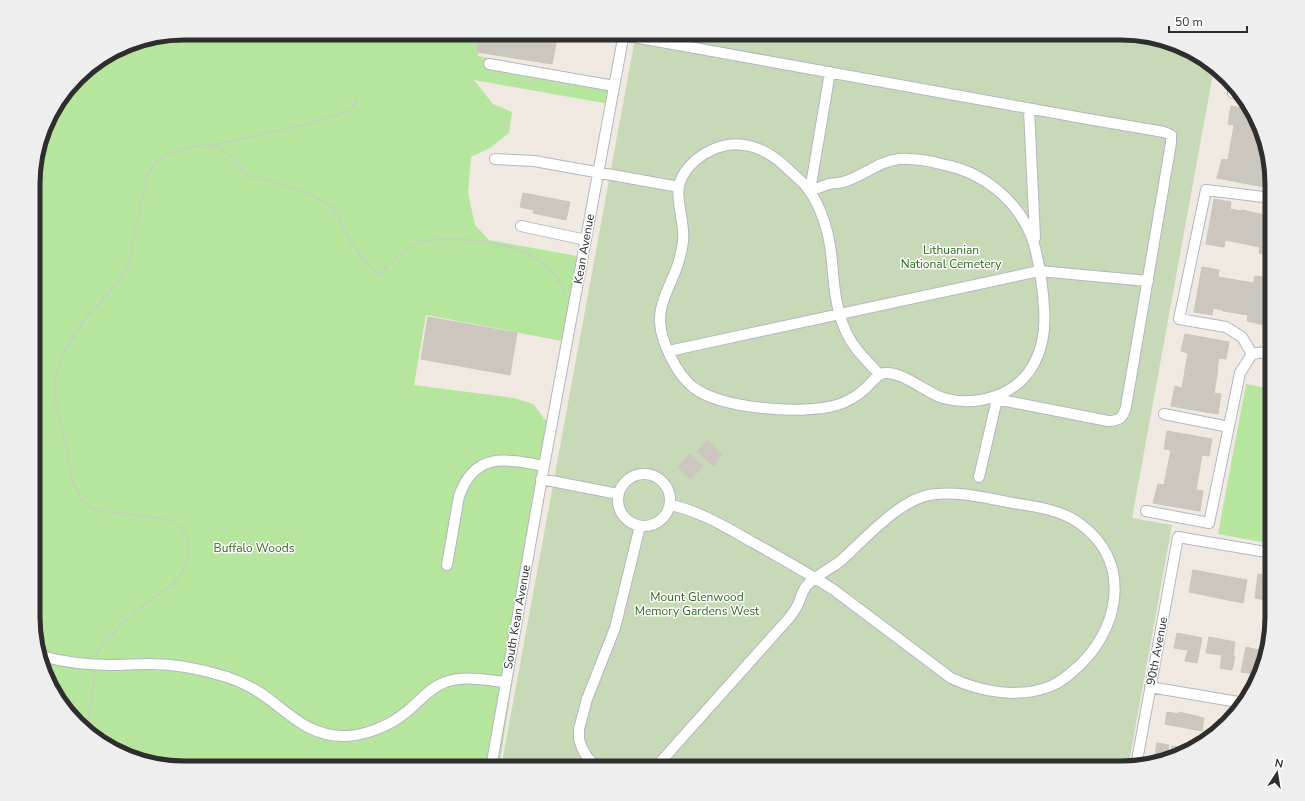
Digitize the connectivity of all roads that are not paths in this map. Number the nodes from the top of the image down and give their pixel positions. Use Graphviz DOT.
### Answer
graph roads {
  1 [pos="623,40"];
  2 [pos="657,40"];
  3 [pos="489,64"];
  4 [pos="830,72"];
  5 [pos="614,86"];
  6 [pos="1029,109"];
  7 [pos="495,159"];
  8 [pos="598,172"];
  9 [pos="679,187"];
  10 [pos="810,191"];
  11 [pos="1265,197"];
  12 [pos="521,226"];
  13 [pos="586,240"];
  14 [pos="1035,249"];
  15 [pos="1039,271"];
  16 [pos="1148,281"];
  17 [pos="839,315"];
  18 [pos="669,351"];
  19 [pos="1265,352"];
  20 [pos="1252,354"];
  21 [pos="880,375"];
  22 [pos="993,399"];
  23 [pos="1164,414"];
  24 [pos="1229,427"];
  25 [pos="544,466"];
  26 [pos="979,477"];
  27 [pos="541,479"];
  28 [pos="618,494"];
  29 [pos="670,505"];
  30 [pos="1146,511"];
  31 [pos="640,526"];
  32 [pos="1265,553"];
  33 [pos="447,565"];
  34 [pos="816,578"];
  35 [pos="46,657"];
  36 [pos="506,682"];
  37 [pos="1150,687"];
  38 [pos="1237,703"];
  39 [pos="1137,760"];
  40 [pos="492,761"];
  41 [pos="592,761"];
  42 [pos="662,761"];
  1 -- 5 [label="street, Kean Avenue"];
  2 -- 4 [label="street"];
  3 -- 5 [label="street"];
  4 -- 6 [label="street"];
  4 -- 10 [label="street"];
  5 -- 8 [label="street, Kean Avenue"];
  6 -- 14 [label="street"];
  6 -- 16 [label="street"];
  7 -- 8 [label="street"];
  8 -- 9 [label="street"];
  8 -- 13 [label="street, Kean Avenue"];
  9 -- 10 [label="street"];
  9 -- 18 [label="street"];
  10 -- 14 [label="street"];
  10 -- 17 [label="street"];
  11 -- 20 [label="street"];
  12 -- 13 [label="street"];
  13 -- 25 [label="street, Kean Avenue"];
  14 -- 15 [label="street"];
  15 -- 16 [label="street"];
  15 -- 17 [label="street"];
  15 -- 22 [label="street"];
  16 -- 22 [label="street"];
  17 -- 18 [label="street"];
  17 -- 21 [label="street"];
  18 -- 21 [label="street"];
  19 -- 20 [label="street"];
  20 -- 24 [label="street"];
  21 -- 22 [label="street"];
  22 -- 26 [label="street"];
  23 -- 24 [label="street"];
  24 -- 30 [label="street"];
  25 -- 27 [label="street, South Kean Avenue"];
  25 -- 33 [label="street"];
  27 -- 28 [label="street"];
  27 -- 36 [label="street, South Kean Avenue"];
  28 -- 29 [label="street"];
  28 -- 31 [label="street"];
  29 -- 31 [label="street"];
  29 -- 34 [label="street"];
  31 -- 41 [label="street"];
  32 -- 37 [label="street, 90th Avenue"];
  34 -- 34 [label="street"];
  34 -- 42 [label="street"];
  35 -- 36 [label="street"];
  36 -- 40 [label="street, South Kean Avenue"];
  37 -- 38 [label="street"];
  37 -- 39 [label="street, 90th Avenue"];
}
